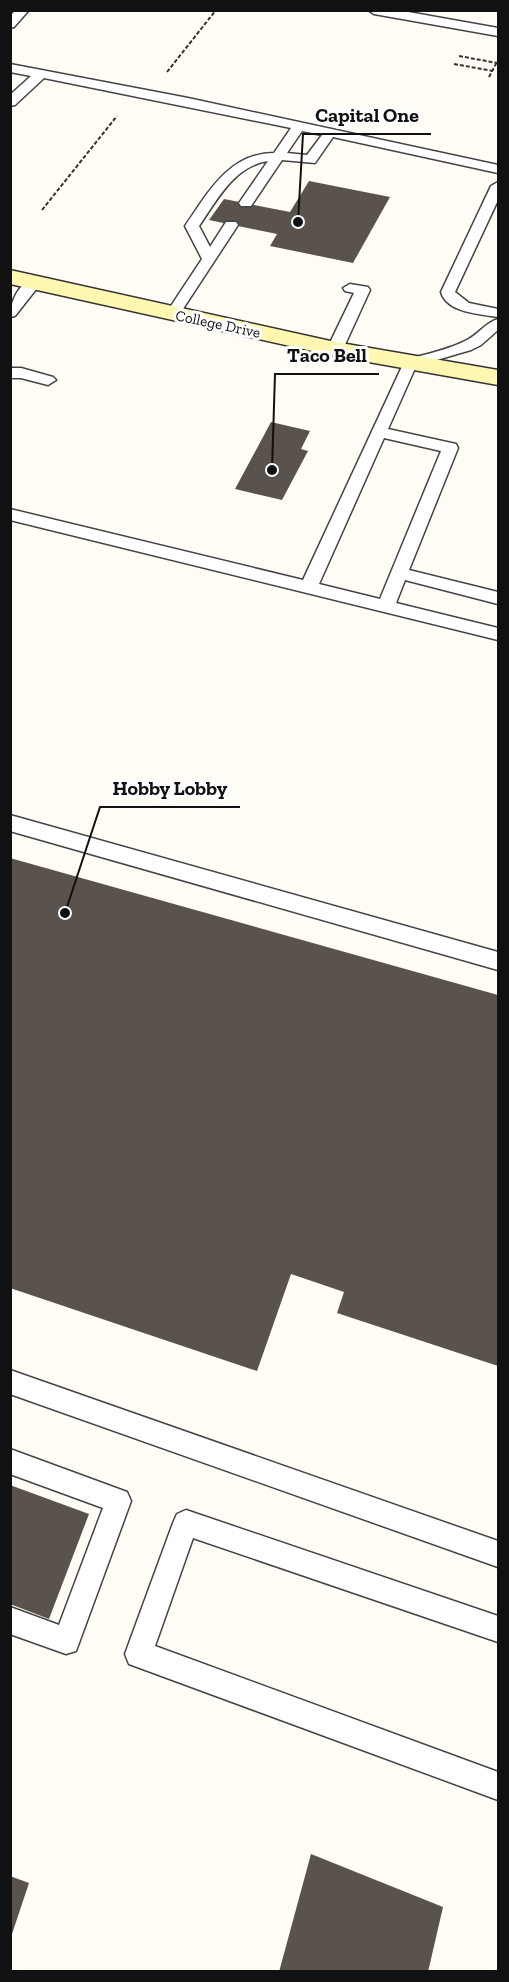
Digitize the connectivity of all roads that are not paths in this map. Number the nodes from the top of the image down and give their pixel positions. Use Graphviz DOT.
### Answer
graph roads {
  1 [pos="23,10"];
  2 [pos="375,10"];
  3 [pos="10,24"];
  4 [pos="498,32"];
  5 [pos="10,68"];
  6 [pos="41,74"];
  7 [pos="10,102"];
  8 [pos="299,126"];
  9 [pos="330,133"];
  10 [pos="276,157"];
  11 [pos="498,169"];
  12 [pos="498,186"];
  13 [pos="246,203"];
  14 [pos="231,225"];
  15 [pos="208,258"];
  16 [pos="10,277"];
  17 [pos="34,283"];
  18 [pos="351,288"];
  19 [pos="498,312"];
  20 [pos="10,313"];
  21 [pos="172,315"];
  22 [pos="498,324"];
  23 [pos="335,349"];
  24 [pos="411,363"];
  25 [pos="10,373"];
  26 [pos="498,378"];
  27 [pos="48,380"];
  28 [pos="381,432"];
  29 [pos="10,514"];
  30 [pos="399,573"];
  31 [pos="308,588"];
  32 [pos="498,598"];
  33 [pos="384,607"];
  34 [pos="498,634"];
  35 [pos="10,823"];
  36 [pos="498,961"];
  37 [pos="10,1382"];
  38 [pos="10,1461"];
  39 [pos="498,1554"];
  40 [pos="10,1620"];
  41 [pos="498,1629"];
  42 [pos="498,1786"];
  1 -- 3 [label="lane"];
  2 -- 4 [label="lane"];
  5 -- 6 [label="lane"];
  6 -- 7 [label="lane"];
  6 -- 8 [label="lane"];
  8 -- 9 [label="lane"];
  8 -- 10 [label="lane"];
  9 -- 10 [label="lane"];
  9 -- 11 [label="lane"];
  10 -- 13 [label="lane"];
  10 -- 15 [label="lane"];
  12 -- 19 [label="lane"];
  14 -- 15 [label="lane"];
  15 -- 21 [label="lane"];
  16 -- 17 [label="street, College Drive"];
  17 -- 20 [label="lane"];
  17 -- 21 [label="street, College Drive"];
  18 -- 23 [label="lane"];
  21 -- 23 [label="street, College Drive"];
  22 -- 24 [label="lane"];
  23 -- 24 [label="street, College Drive"];
  24 -- 26 [label="street, College Drive"];
  24 -- 28 [label="lane"];
  25 -- 27 [label="lane"];
  28 -- 30 [label="lane"];
  28 -- 31 [label="lane"];
  29 -- 31 [label="lane"];
  30 -- 32 [label="lane"];
  30 -- 33 [label="lane"];
  31 -- 33 [label="lane"];
  33 -- 34 [label="lane"];
  35 -- 36 [label="lane"];
  37 -- 39 [label="lane"];
  38 -- 40 [label="lane"];
  41 -- 42 [label="lane"];
}
